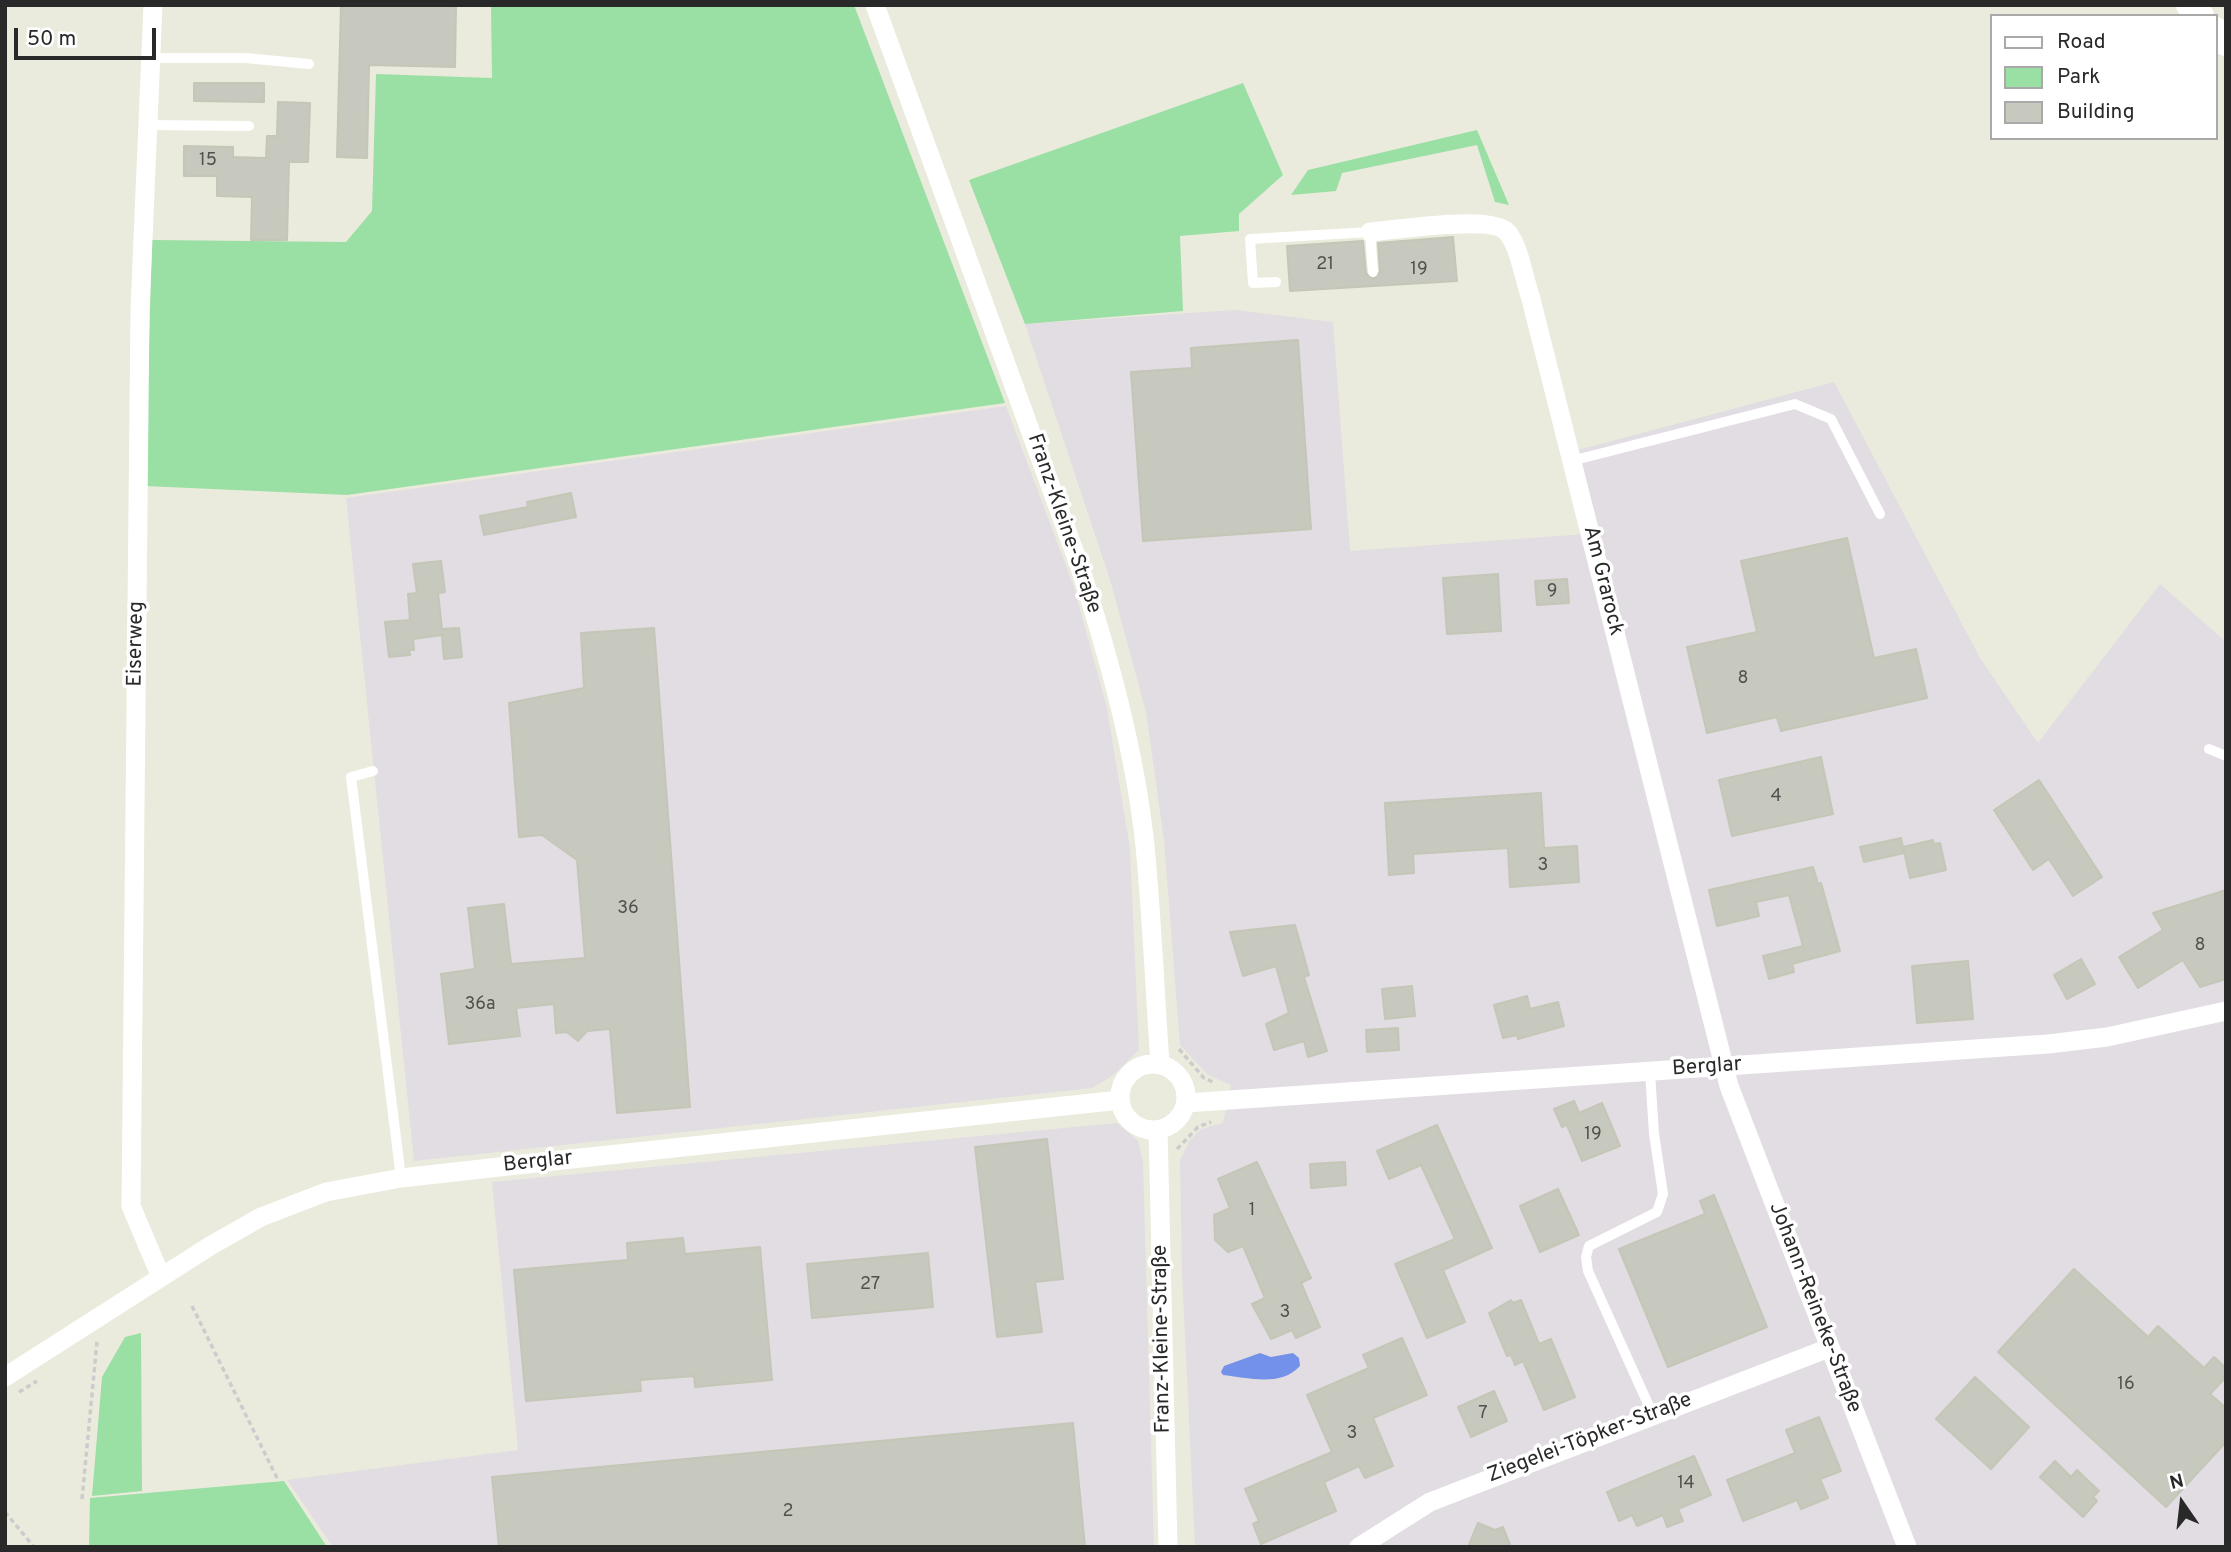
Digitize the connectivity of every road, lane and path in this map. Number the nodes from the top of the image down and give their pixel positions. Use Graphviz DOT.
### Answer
graph roads {
  1 [pos="153,5"];
  2 [pos="875,5"];
  3 [pos="152,58"];
  4 [pos="309,64"];
  5 [pos="147,125"];
  6 [pos="249,126"];
  7 [pos="1370,232"];
  8 [pos="1373,272"];
  9 [pos="1276,282"];
  10 [pos="1571,461"];
  11 [pos="1880,514"];
  12 [pos="2209,748"];
  13 [pos="2226,756"];
  14 [pos="373,771"];
  15 [pos="2226,1011"];
  16 [pos="1160,1064"];
  17 [pos="1724,1068"];
  18 [pos="1650,1072"];
  19 [pos="1120,1100"];
  20 [pos="1186,1103"];
  21 [pos="1223,1103"];
  22 [pos="1158,1130"];
  23 [pos="1177,1163"];
  24 [pos="401,1178"];
  25 [pos="162,1277"];
  26 [pos="191,1306"];
  27 [pos="88,1324"];
  28 [pos="1829,1348"];
  29 [pos="5,1377"];
  30 [pos="1653,1415"];
  31 [pos="277,1478"];
  32 [pos="82,1499"];
  33 [pos="5,1512"];
  34 [pos="34,1547"];
  35 [pos="1168,1547"];
  36 [pos="1359,1547"];
  37 [pos="1907,1547"];
  1 -- 3 [label="street, Eiserweg"];
  2 -- 16 [label="street, Franz-Kleine-Straße"];
  3 -- 4 [label="lane"];
  3 -- 5 [label="street, Eiserweg"];
  5 -- 6 [label="lane"];
  5 -- 25 [label="street, Eiserweg"];
  7 -- 8 [label="lane"];
  7 -- 9 [label="lane"];
  7 -- 10 [label="street, Am Grarock"];
  10 -- 11 [label="lane"];
  10 -- 17 [label="street, Am Grarock"];
  12 -- 13 [label="lane"];
  14 -- 24 [label="lane"];
  15 -- 17 [label="street, Berglar"];
  16 -- 19 [label="street"];
  16 -- 20 [label="street"];
  17 -- 18 [label="street, Berglar"];
  17 -- 28 [label="street, Johann-Reineke-Straße"];
  18 -- 21 [label="street, Berglar"];
  18 -- 30 [label="lane"];
  19 -- 22 [label="street"];
  19 -- 24 [label="street, Berglar"];
  20 -- 21 [label="street, Berglar"];
  20 -- 22 [label="street"];
  21 -- 23 [label="path"];
  22 -- 35 [label="street, Franz-Kleine-Straße"];
  24 -- 25 [label="street, Berglar"];
  25 -- 27 [label="street, Berglar"];
  26 -- 31 [label="path"];
  27 -- 29 [label="street, Berglar"];
  27 -- 32 [label="path"];
  28 -- 30 [label="street, Ziegelei-Töpker-Straße"];
  28 -- 37 [label="street, Johann-Reineke-Straße"];
  30 -- 36 [label="street, Ziegelei-Töpker-Straße"];
  33 -- 34 [label="path"];
}
